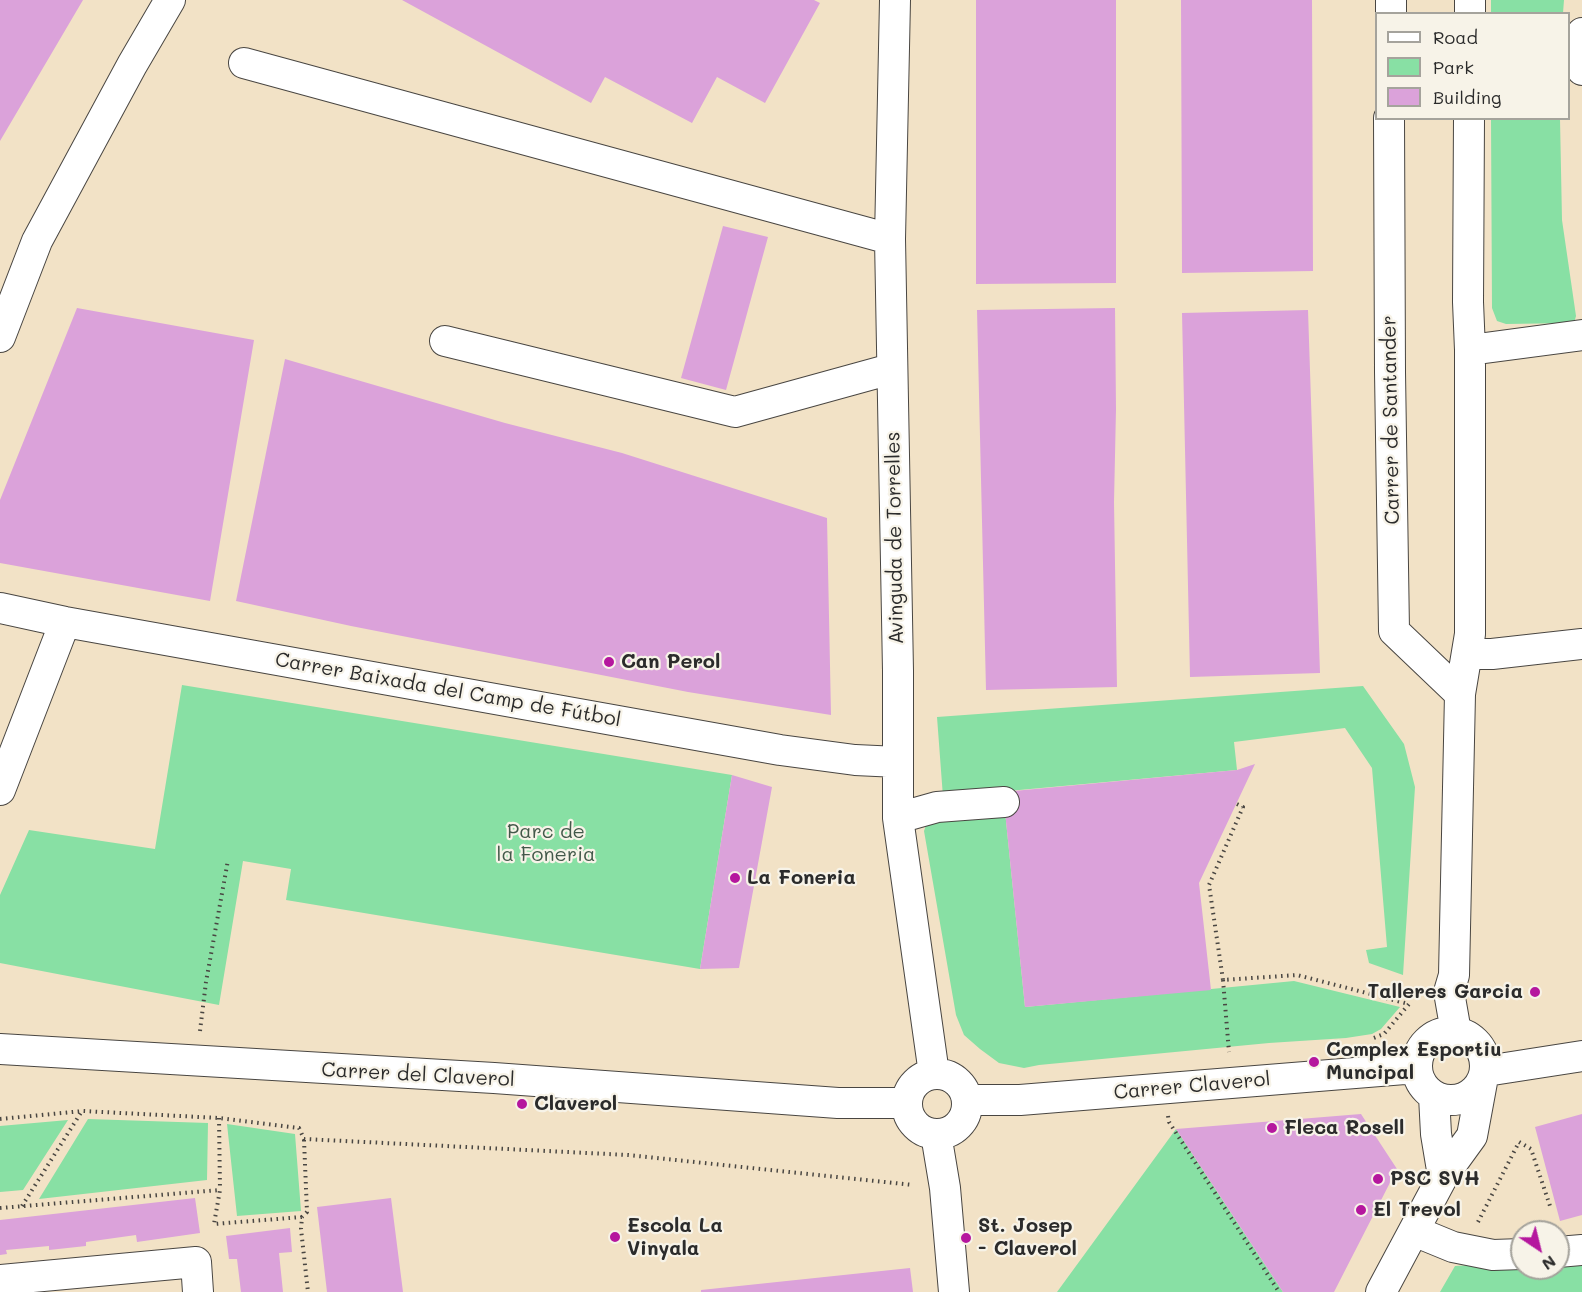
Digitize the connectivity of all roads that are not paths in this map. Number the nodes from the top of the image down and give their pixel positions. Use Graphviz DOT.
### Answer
graph roads {
  1 [pos="170,0"];
  2 [pos="895,0"];
  3 [pos="1582,33"];
  4 [pos="244,63"];
  5 [pos="1582,70"];
  6 [pos="1389,120"];
  7 [pos="1469,120"];
  8 [pos="890,239"];
  9 [pos="1582,335"];
  10 [pos="0,337"];
  11 [pos="445,340"];
  12 [pos="1470,350"];
  13 [pos="891,369"];
  14 [pos="0,608"];
  15 [pos="65,622"];
  16 [pos="1582,644"];
  17 [pos="1467,654"];
  18 [pos="1460,693"];
  19 [pos="898,762"];
  20 [pos="0,790"];
  21 [pos="1004,802"];
  22 [pos="898,818"];
  23 [pos="1456,1032"];
  24 [pos="0,1049"];
  25 [pos="1582,1056"];
  26 [pos="1417,1068"];
  27 [pos="934,1074"];
  28 [pos="1484,1076"];
  29 [pos="1434,1096"];
  30 [pos="967,1100"];
  31 [pos="907,1103"];
  32 [pos="936,1134"];
  33 [pos="1443,1176"];
  34 [pos="1414,1231"];
  35 [pos="1510,1254"];
  36 [pos="0,1280"];
  37 [pos="198,1292"];
  38 [pos="954,1292"];
  39 [pos="1381,1292"];
  1 -- 10 [label="street"];
  2 -- 8 [label="street, Avinguda de Torrelles"];
  3 -- 5 [label="street"];
  4 -- 8 [label="street"];
  6 -- 18 [label="street, Carrer de Santander"];
  7 -- 12 [label="street"];
  8 -- 13 [label="street, Avinguda de Torrelles"];
  9 -- 12 [label="street"];
  11 -- 13 [label="street"];
  12 -- 17 [label="street"];
  13 -- 19 [label="street, Avinguda de Torrelles"];
  14 -- 15 [label="street, Carrer Baixada del Camp de Fútbol"];
  15 -- 19 [label="street, Carrer Baixada del Camp de Fútbol"];
  15 -- 20 [label="street"];
  16 -- 17 [label="street"];
  17 -- 18 [label="street"];
  18 -- 23 [label="street"];
  19 -- 22 [label="street, Avinguda de Torrelles"];
  21 -- 22 [label="street"];
  22 -- 27 [label="street, Avinguda de Torrelles"];
  23 -- 26 [label="street"];
  23 -- 28 [label="street"];
  24 -- 31 [label="street, Carrer del Claverol"];
  25 -- 28 [label="street"];
  26 -- 29 [label="street"];
  26 -- 30 [label="street, Carrer Claverol"];
  27 -- 30 [label="street"];
  27 -- 31 [label="street"];
  28 -- 29 [label="street"];
  28 -- 33 [label="street"];
  29 -- 33 [label="street"];
  30 -- 32 [label="street"];
  31 -- 32 [label="street"];
  32 -- 38 [label="street"];
  33 -- 34 [label="street"];
  34 -- 35 [label="street"];
  34 -- 39 [label="street"];
  36 -- 37 [label="street"];
}
